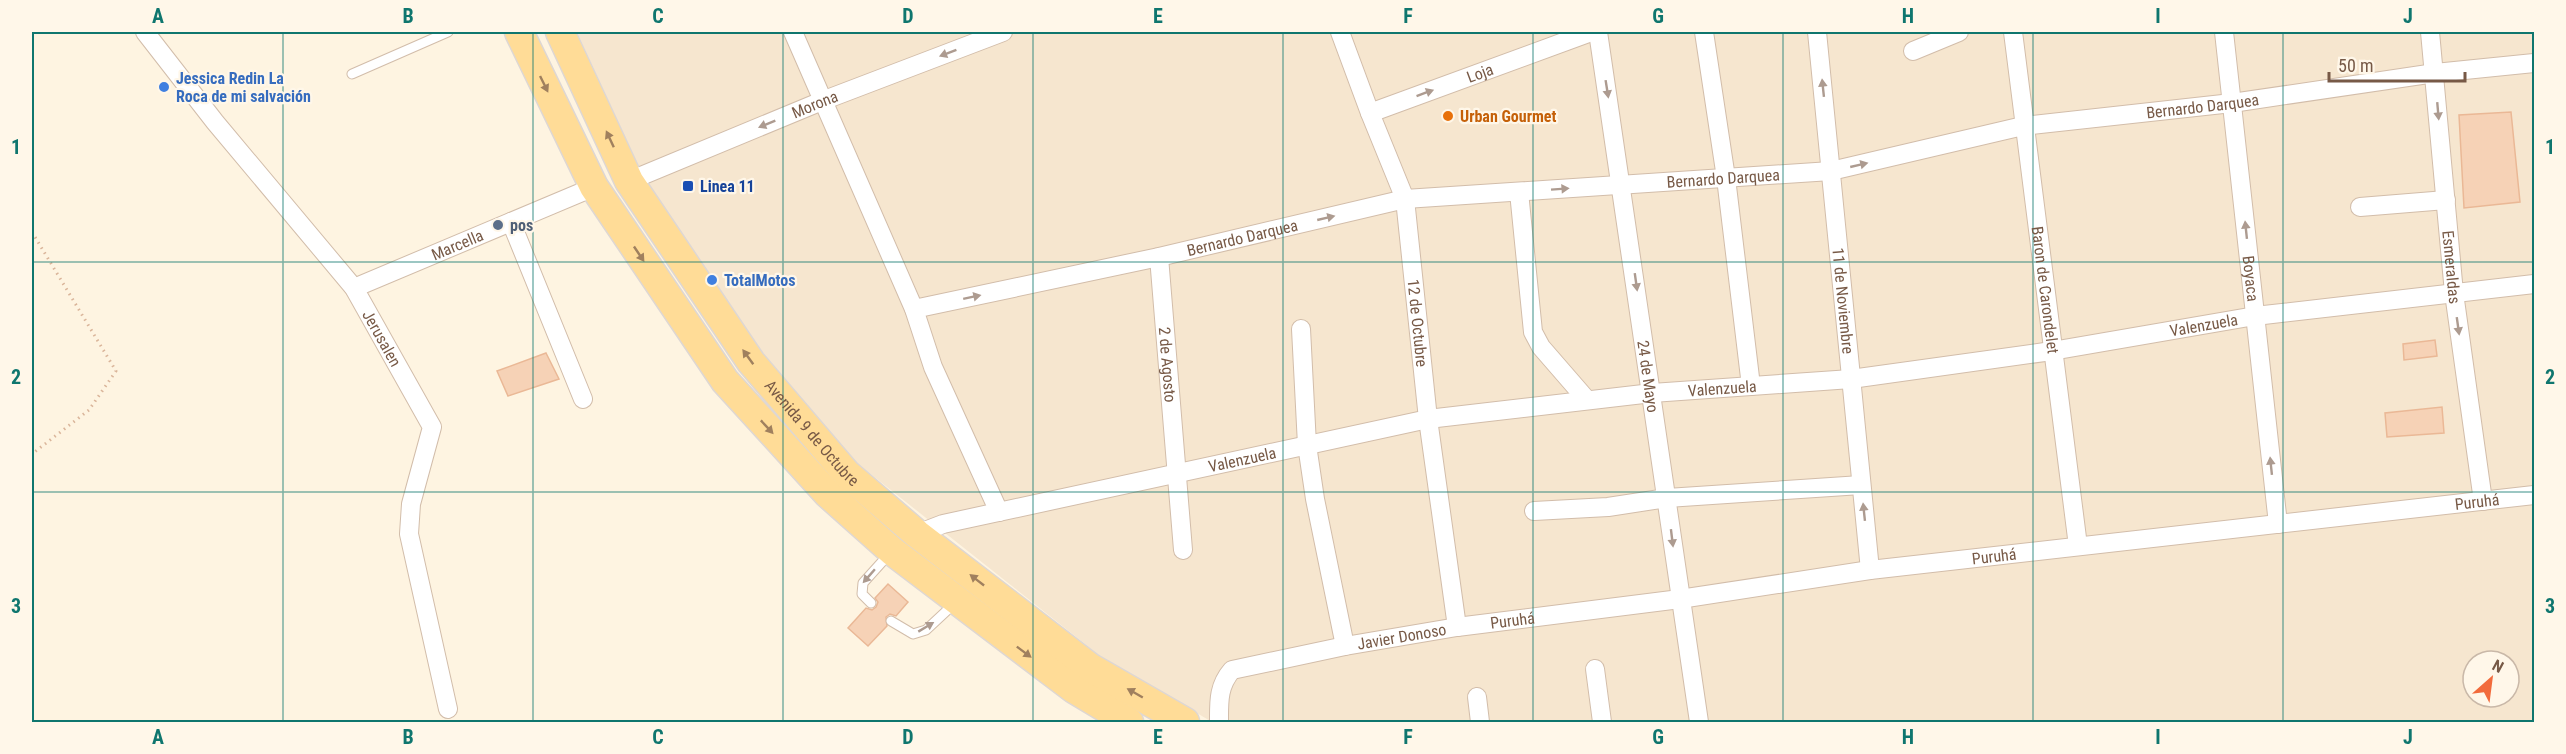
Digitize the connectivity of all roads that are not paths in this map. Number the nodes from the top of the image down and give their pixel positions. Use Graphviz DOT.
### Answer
graph roads {
  1 [pos="145,32"];
  2 [pos="448,32"];
  3 [pos="519,32"];
  4 [pos="560,32"];
  5 [pos="793,32"];
  6 [pos="1003,32"];
  7 [pos="1340,32"];
  8 [pos="1591,32"];
  9 [pos="1598,32"];
  10 [pos="1704,32"];
  11 [pos="1817,32"];
  12 [pos="1959,32"];
  13 [pos="2013,32"];
  14 [pos="2224,32"];
  15 [pos="2430,32"];
  16 [pos="1913,51"];
  17 [pos="2535,63"];
  18 [pos="2435,73"];
  19 [pos="352,74"];
  20 [pos="822,101"];
  21 [pos="2232,102"];
  22 [pos="1370,113"];
  23 [pos="2023,126"];
  24 [pos="1831,171"];
  25 [pos="1726,178"];
  26 [pos="629,181"];
  27 [pos="1621,185"];
  28 [pos="594,187"];
  29 [pos="1519,192"];
  30 [pos="1405,199"];
  31 [pos="2446,200"];
  32 [pos="2360,207"];
  33 [pos="511,222"];
  34 [pos="1159,257"];
  35 [pos="2535,284"];
  36 [pos="354,288"];
  37 [pos="2454,293"];
  38 [pos="914,309"];
  39 [pos="2255,316"];
  40 [pos="1300,329"];
  41 [pos="2052,351"];
  42 [pos="1851,379"];
  43 [pos="1751,386"];
  44 [pos="1652,393"];
  45 [pos="583,399"];
  46 [pos="1587,400"];
  47 [pos="1428,419"];
  48 [pos="1307,445"];
  49 [pos="1178,473"];
  50 [pos="1861,485"];
  51 [pos="2535,495"];
  52 [pos="1667,498"];
  53 [pos="2482,501"];
  54 [pos="1534,511"];
  55 [pos="999,512"];
  56 [pos="2278,524"];
  57 [pos="917,534"];
  58 [pos="2078,546"];
  59 [pos="1183,550"];
  60 [pos="892,551"];
  61 [pos="1870,570"];
  62 [pos="1680,598"];
  63 [pos="957,602"];
  64 [pos="871,603"];
  65 [pos="891,621"];
  66 [pos="1457,627"];
  67 [pos="1346,646"];
  68 [pos="1595,669"];
  69 [pos="1477,697"];
  70 [pos="448,709"];
  71 [pos="1129,723"];
  72 [pos="1185,723"];
  73 [pos="1218,723"];
  74 [pos="1480,723"];
  75 [pos="1602,723"];
  76 [pos="1699,723"];
  1 -- 36 [label="street, Jerusalen"];
  2 -- 19 [label="lane"];
  3 -- 28 [label="main road, Avenida 9 de Octubre, one-way"];
  26 -- 4 [label="main road, Avenida 9 de Octubre, one-way"];
  5 -- 20 [label="street"];
  6 -- 20 [label="street, Morona, one-way"];
  7 -- 22 [label="street, 12 de Octubre"];
  22 -- 8 [label="street, Loja, one-way"];
  9 -- 27 [label="street, 24 de Mayo, one-way"];
  10 -- 25 [label="street"];
  24 -- 11 [label="street, 11 de Noviembre, one-way"];
  12 -- 16 [label="street"];
  13 -- 23 [label="street, Baron de Carondelet"];
  14 -- 21 [label="street, Boyaca"];
  15 -- 18 [label="street, Esmeraldas"];
  17 -- 18 [label="street, Bernardo Darquea"];
  18 -- 21 [label="street, Bernardo Darquea"];
  18 -- 31 [label="street, Esmeraldas, one-way"];
  20 -- 26 [label="street, Morona, one-way"];
  20 -- 38 [label="street"];
  21 -- 23 [label="street, Bernardo Darquea"];
  39 -- 21 [label="street, Boyaca, one-way"];
  22 -- 30 [label="street, 12 de Octubre"];
  24 -- 23 [label="street, Bernardo Darquea, one-way"];
  23 -- 41 [label="street, Baron de Carondelet"];
  24 -- 25 [label="street, Bernardo Darquea"];
  24 -- 42 [label="street, 11 de Noviembre"];
  25 -- 27 [label="street, Bernardo Darquea"];
  25 -- 43 [label="street"];
  57 -- 26 [label="main road, Avenida 9 de Octubre, one-way"];
  29 -- 27 [label="street, Bernardo Darquea, one-way"];
  27 -- 44 [label="street, 24 de Mayo, one-way"];
  28 -- 33 [label="street, Marcella"];
  28 -- 60 [label="main road, Avenida 9 de Octubre, one-way"];
  29 -- 30 [label="street, Bernardo Darquea"];
  29 -- 46 [label="street"];
  34 -- 30 [label="street, Bernardo Darquea, one-way"];
  30 -- 47 [label="street, 12 de Octubre"];
  31 -- 32 [label="street"];
  31 -- 37 [label="street, Esmeraldas"];
  33 -- 36 [label="street, Marcella"];
  33 -- 45 [label="street"];
  38 -- 34 [label="street, Bernardo Darquea, one-way"];
  34 -- 49 [label="street, 2 de Agosto"];
  35 -- 37 [label="street, Valenzuela"];
  36 -- 70 [label="street, Jerusalen"];
  37 -- 39 [label="street, Valenzuela"];
  37 -- 53 [label="street, Esmeraldas, one-way"];
  38 -- 55 [label="street"];
  39 -- 41 [label="street, Valenzuela"];
  56 -- 39 [label="street, Boyaca, one-way"];
  40 -- 48 [label="street"];
  41 -- 42 [label="street, Valenzuela"];
  41 -- 58 [label="street, Baron de Carondelet"];
  42 -- 43 [label="street, Valenzuela"];
  42 -- 50 [label="street, 11 de Noviembre"];
  43 -- 44 [label="street, Valenzuela"];
  44 -- 46 [label="street, Valenzuela"];
  44 -- 52 [label="street, 24 de Mayo"];
  46 -- 47 [label="street, Valenzuela"];
  47 -- 48 [label="street, Valenzuela"];
  47 -- 66 [label="street, 12 de Octubre"];
  48 -- 49 [label="street, Valenzuela"];
  48 -- 67 [label="street"];
  49 -- 55 [label="street, Valenzuela"];
  49 -- 59 [label="street, 2 de Agosto"];
  50 -- 52 [label="street"];
  61 -- 50 [label="street, 11 de Noviembre, one-way"];
  51 -- 53 [label="street, Puruhá"];
  52 -- 54 [label="street"];
  52 -- 62 [label="street, 24 de Mayo, one-way"];
  53 -- 56 [label="street, Puruhá"];
  55 -- 57 [label="street, Valenzuela"];
  56 -- 58 [label="street, Puruhá"];
  72 -- 57 [label="main road, Avenida 9 de Octubre, one-way"];
  58 -- 61 [label="street, Puruhá"];
  60 -- 63 [label="main road, Avenida 9 de Octubre"];
  60 -- 64 [label="lane, one-way"];
  61 -- 62 [label="street, Puruhá"];
  62 -- 66 [label="street, Puruhá"];
  62 -- 76 [label="street, 24 de Mayo"];
  65 -- 63 [label="lane, one-way"];
  63 -- 71 [label="main road, Avenida 9 de Octubre, one-way"];
  66 -- 67 [label="street, Javier Donoso"];
  67 -- 73 [label="street, Javier Donoso"];
  68 -- 75 [label="street"];
  69 -- 74 [label="street"];
}
